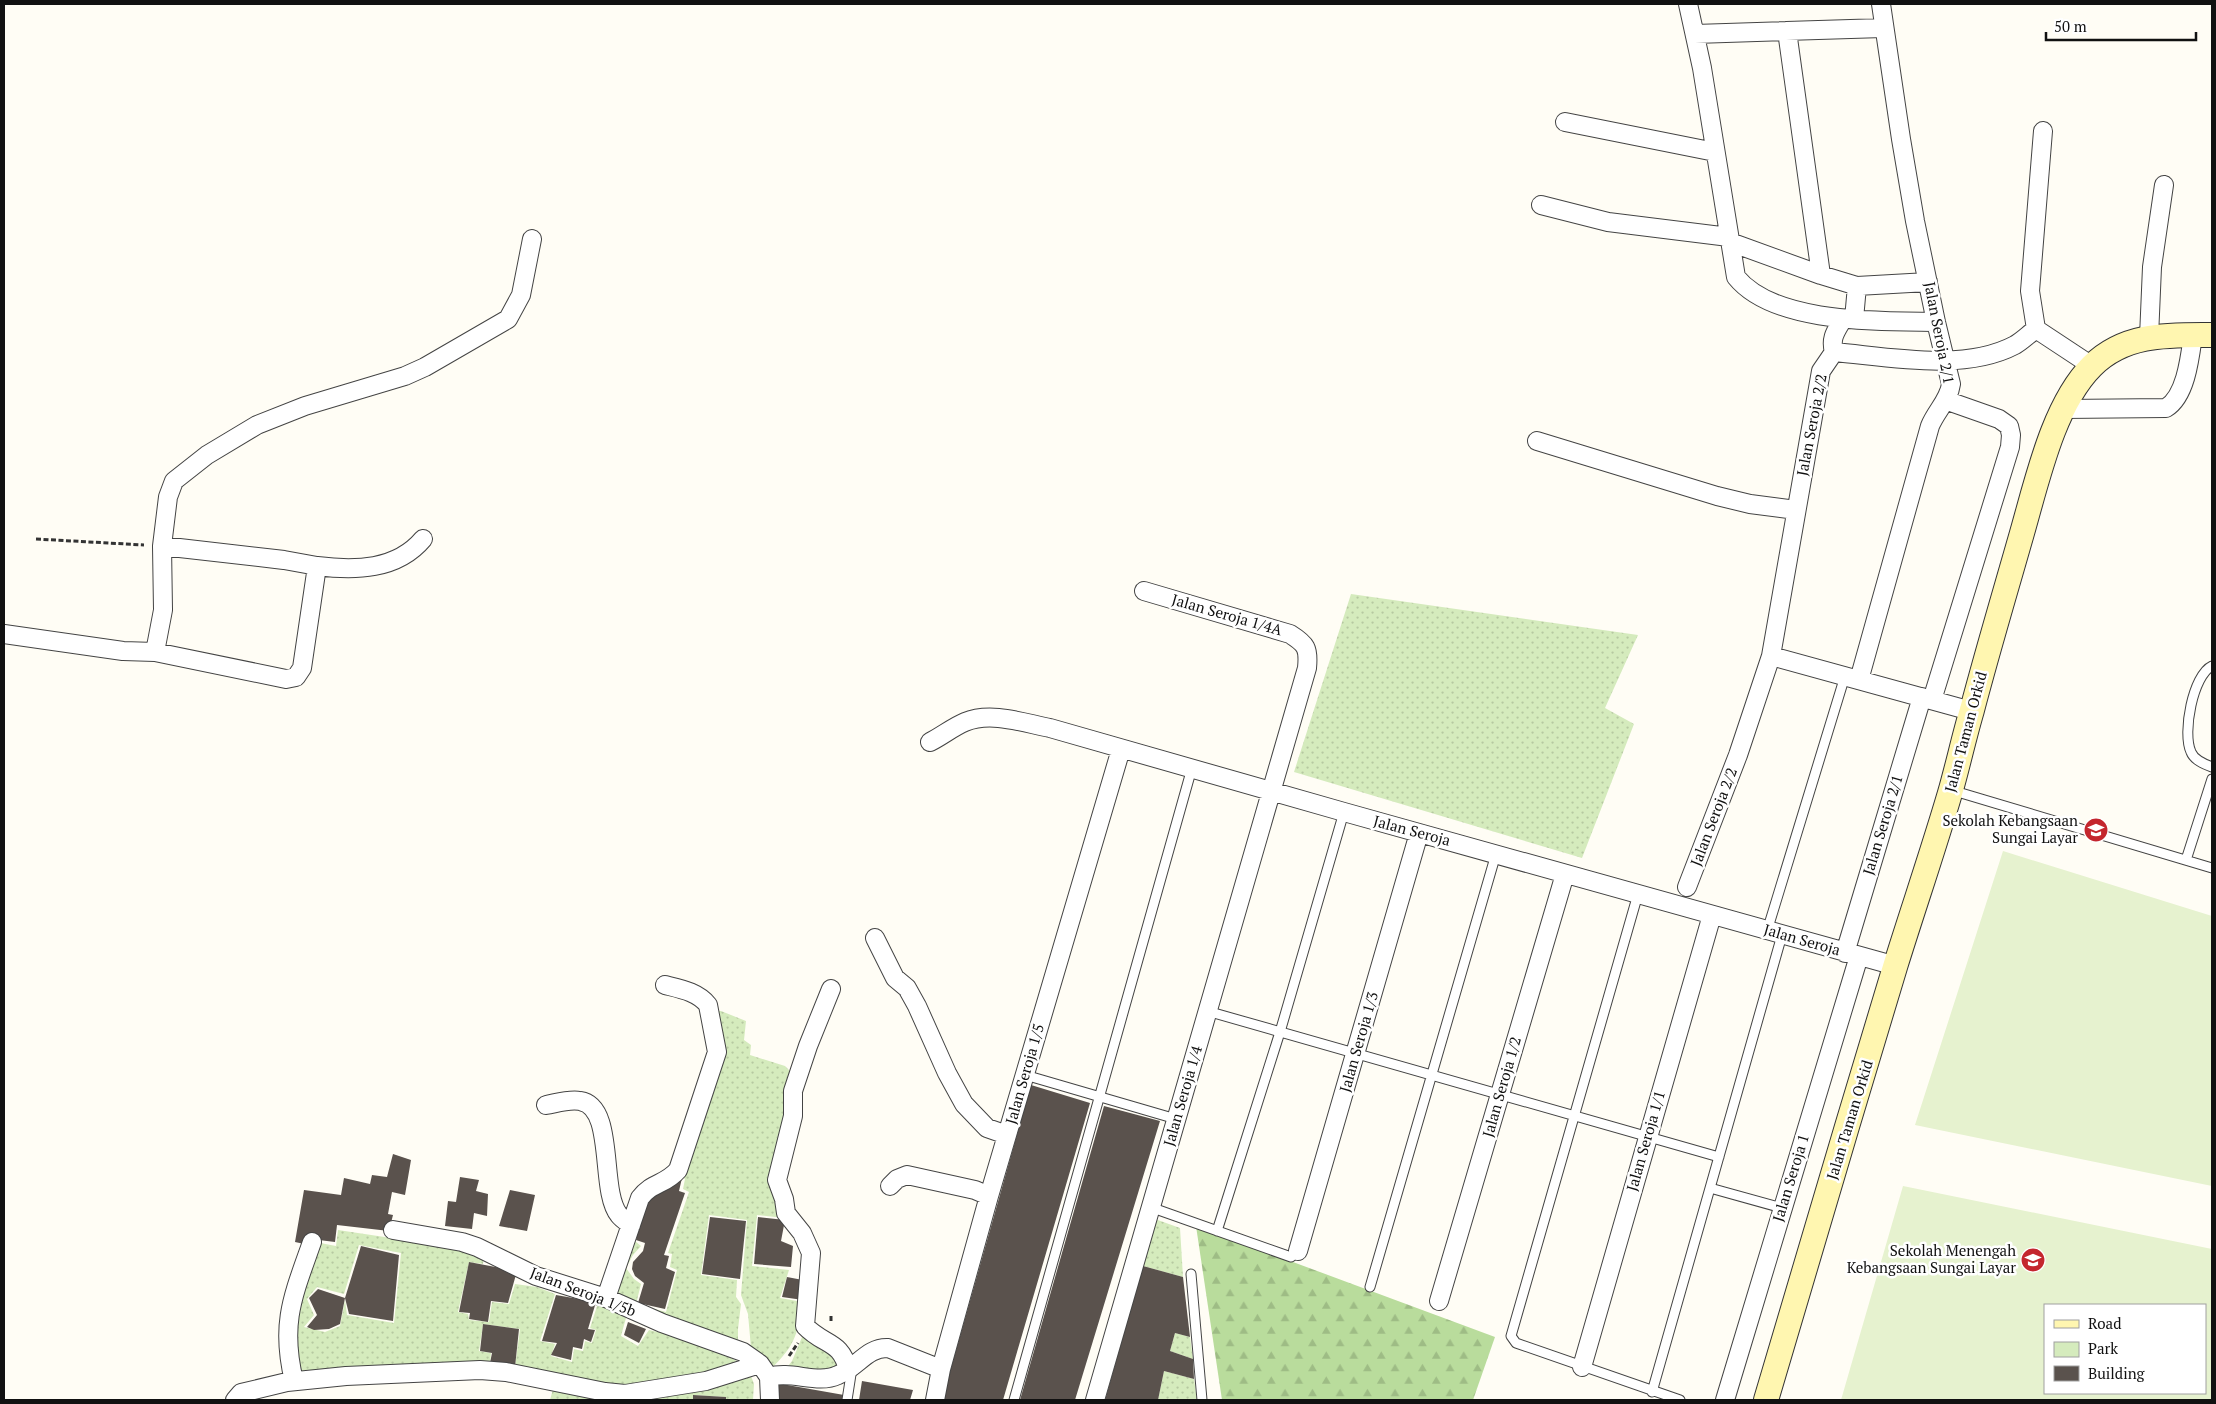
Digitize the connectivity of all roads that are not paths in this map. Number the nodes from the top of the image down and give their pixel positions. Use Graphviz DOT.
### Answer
graph roads {
  1 [pos="1688,4"];
  2 [pos="1881,4"];
  3 [pos="1883,28"];
  4 [pos="1787,31"];
  5 [pos="1695,34"];
  6 [pos="1565,122"];
  7 [pos="2043,131"];
  8 [pos="1716,152"];
  9 [pos="2164,185"];
  10 [pos="1541,205"];
  11 [pos="532,239"];
  12 [pos="1730,240"];
  13 [pos="1821,275"];
  14 [pos="1928,282"];
  15 [pos="1857,286"];
  16 [pos="1849,319"];
  17 [pos="1936,322"];
  18 [pos="2036,329"];
  19 [pos="2203,335"];
  20 [pos="2149,337"];
  21 [pos="1834,352"];
  22 [pos="1946,361"];
  23 [pos="2092,366"];
  24 [pos="1945,400"];
  25 [pos="2064,409"];
  26 [pos="1537,441"];
  27 [pos="1796,510"];
  28 [pos="423,539"];
  29 [pos="162,546"];
  30 [pos="317,566"];
  31 [pos="1144,591"];
  32 [pos="4,634"];
  33 [pos="155,652"];
  34 [pos="1771,656"];
  35 [pos="2212,666"];
  36 [pos="1852,678"];
  37 [pos="1927,699"];
  38 [pos="1971,711"];
  39 [pos="930,742"];
  40 [pos="1121,749"];
  41 [pos="2212,767"];
  42 [pos="1192,768"];
  43 [pos="2212,779"];
  44 [pos="1951,790"];
  45 [pos="1271,791"];
  46 [pos="1344,812"];
  47 [pos="1419,833"];
  48 [pos="1496,854"];
  49 [pos="2186,860"];
  50 [pos="2212,868"];
  51 [pos="1565,874"];
  52 [pos="1688,886"];
  53 [pos="1638,894"];
  54 [pos="1712,915"];
  55 [pos="1774,933"];
  56 [pos="875,938"];
  57 [pos="1852,954"];
  58 [pos="1896,966"];
  59 [pos="665,985"];
  60 [pos="831,989"];
  61 [pos="1207,1011"];
  62 [pos="1280,1032"];
  63 [pos="1356,1053"];
  64 [pos="1025,1075"];
  65 [pos="1432,1075"];
  66 [pos="1500,1094"];
  67 [pos="1099,1097"];
  68 [pos="546,1105"];
  69 [pos="1574,1116"];
  70 [pos="1176,1119"];
  71 [pos="1007,1135"];
  72 [pos="1648,1136"];
  73 [pos="1719,1157"];
  74 [pos="890,1186"];
  75 [pos="1710,1188"];
  76 [pos="989,1196"];
  77 [pos="1150,1207"];
  78 [pos="1782,1208"];
  79 [pos="631,1225"];
  80 [pos="393,1230"];
  81 [pos="1217,1231"];
  82 [pos="312,1242"];
  83 [pos="1298,1251"];
  84 [pos="1191,1274"];
  85 [pos="1370,1287"];
  86 [pos="606,1298"];
  87 [pos="1439,1301"];
  88 [pos="1582,1366"];
  89 [pos="850,1368"];
  90 [pos="941,1369"];
  91 [pos="765,1371"];
  92 [pos="294,1381"];
  93 [pos="1652,1392"];
  94 [pos="235,1400"];
  95 [pos="770,1400"];
  96 [pos="847,1400"];
  97 [pos="935,1400"];
  98 [pos="1014,1400"];
  99 [pos="1095,1400"];
  100 [pos="1202,1400"];
  101 [pos="1680,1400"];
  102 [pos="1725,1400"];
  103 [pos="1766,1400"];
  1 -- 5 [label="street"];
  2 -- 3 [label="street, Jalan Seroja 2/1"];
  3 -- 4 [label="street"];
  3 -- 14 [label="street, Jalan Seroja 2/1"];
  4 -- 5 [label="street"];
  4 -- 13 [label="street"];
  5 -- 8 [label="street"];
  6 -- 8 [label="street"];
  7 -- 18 [label="street"];
  8 -- 12 [label="street"];
  9 -- 20 [label="street"];
  10 -- 12 [label="street"];
  11 -- 29 [label="street"];
  12 -- 13 [label="street"];
  12 -- 16 [label="street"];
  13 -- 15 [label="street"];
  14 -- 15 [label="street"];
  14 -- 17 [label="street, Jalan Seroja 2/1"];
  15 -- 16 [label="street, Jalan Seroja 2/2"];
  16 -- 17 [label="street"];
  16 -- 21 [label="street, Jalan Seroja 2/2"];
  17 -- 22 [label="street, Jalan Seroja 2/1"];
  18 -- 22 [label="street"];
  18 -- 23 [label="street"];
  19 -- 20 [label="main road, Jalan Taman Orkid"];
  19 -- 25 [label="street"];
  20 -- 23 [label="main road, Jalan Taman Orkid"];
  21 -- 22 [label="street"];
  21 -- 27 [label="street, Jalan Seroja 2/2"];
  22 -- 24 [label="street, Jalan Seroja 2/1"];
  23 -- 25 [label="main road, Jalan Taman Orkid"];
  24 -- 36 [label="street"];
  24 -- 37 [label="street, Jalan Seroja 2/1"];
  25 -- 38 [label="main road, Jalan Taman Orkid"];
  26 -- 27 [label="street"];
  27 -- 34 [label="street, Jalan Seroja 2/2"];
  28 -- 30 [label="street"];
  29 -- 30 [label="street"];
  29 -- 33 [label="street"];
  30 -- 33 [label="street"];
  31 -- 45 [label="street, Jalan Seroja 1/4A"];
  32 -- 33 [label="street"];
  34 -- 36 [label="street"];
  34 -- 52 [label="street, Jalan Seroja 2/2"];
  35 -- 41 [label="lane"];
  36 -- 37 [label="street"];
  36 -- 55 [label="lane"];
  37 -- 38 [label="street"];
  37 -- 57 [label="street, Jalan Seroja 2/1"];
  38 -- 44 [label="main road, Jalan Taman Orkid"];
  39 -- 40 [label="street, Jalan Seroja"];
  40 -- 42 [label="street, Jalan Seroja"];
  40 -- 64 [label="street, Jalan Seroja 1/5"];
  42 -- 45 [label="street, Jalan Seroja"];
  42 -- 67 [label="lane"];
  43 -- 49 [label="lane"];
  44 -- 49 [label="lane"];
  44 -- 58 [label="main road, Jalan Taman Orkid"];
  45 -- 46 [label="street, Jalan Seroja"];
  45 -- 61 [label="street, Jalan Seroja 1/4"];
  46 -- 47 [label="street, Jalan Seroja"];
  46 -- 62 [label="lane"];
  47 -- 48 [label="street, Jalan Seroja"];
  47 -- 63 [label="street, Jalan Seroja 1/3"];
  48 -- 51 [label="street, Jalan Seroja"];
  48 -- 65 [label="lane"];
  49 -- 50 [label="lane"];
  51 -- 53 [label="street, Jalan Seroja"];
  51 -- 66 [label="street, Jalan Seroja 1/2"];
  53 -- 54 [label="street, Jalan Seroja"];
  53 -- 69 [label="lane"];
  54 -- 55 [label="street, Jalan Seroja"];
  54 -- 72 [label="street, Jalan Seroja 1/1"];
  55 -- 57 [label="street, Jalan Seroja"];
  55 -- 73 [label="lane"];
  56 -- 71 [label="street"];
  57 -- 58 [label="street, Jalan Seroja"];
  57 -- 78 [label="street, Jalan Seroja 1"];
  58 -- 103 [label="main road, Jalan Taman Orkid"];
  59 -- 79 [label="street"];
  60 -- 89 [label="street"];
  61 -- 62 [label="lane"];
  61 -- 70 [label="street, Jalan Seroja 1/4"];
  62 -- 63 [label="lane"];
  62 -- 81 [label="lane"];
  63 -- 65 [label="lane"];
  63 -- 83 [label="street, Jalan Seroja 1/3"];
  64 -- 67 [label="lane"];
  64 -- 71 [label="street, Jalan Seroja 1/5"];
  65 -- 66 [label="lane"];
  65 -- 85 [label="lane"];
  66 -- 69 [label="lane"];
  66 -- 87 [label="street, Jalan Seroja 1/2"];
  67 -- 70 [label="lane"];
  67 -- 98 [label="lane"];
  68 -- 79 [label="street"];
  69 -- 72 [label="lane"];
  69 -- 88 [label="lane"];
  70 -- 77 [label="street, Jalan Seroja 1/4"];
  71 -- 76 [label="street, Jalan Seroja 1/5"];
  72 -- 73 [label="lane"];
  72 -- 88 [label="street, Jalan Seroja 1/1"];
  73 -- 75 [label="lane"];
  74 -- 76 [label="street"];
  75 -- 78 [label="lane"];
  75 -- 93 [label="lane"];
  76 -- 90 [label="street, Jalan Seroja 1/5"];
  77 -- 81 [label="lane"];
  77 -- 99 [label="street, Jalan Seroja 1/4"];
  78 -- 102 [label="street, Jalan Seroja 1"];
  79 -- 86 [label="street"];
  80 -- 86 [label="street, Jalan Seroja 1/5b"];
  81 -- 83 [label="lane"];
  82 -- 92 [label="street"];
  84 -- 100 [label="lane"];
  86 -- 91 [label="street, Jalan Seroja 1/5b"];
  88 -- 93 [label="lane"];
  89 -- 90 [label="street"];
  89 -- 91 [label="street"];
  89 -- 96 [label="lane"];
  90 -- 97 [label="street, Jalan Seroja 1/5"];
  91 -- 92 [label="street"];
  91 -- 95 [label="street"];
  92 -- 94 [label="street"];
  93 -- 101 [label="lane"];
}
